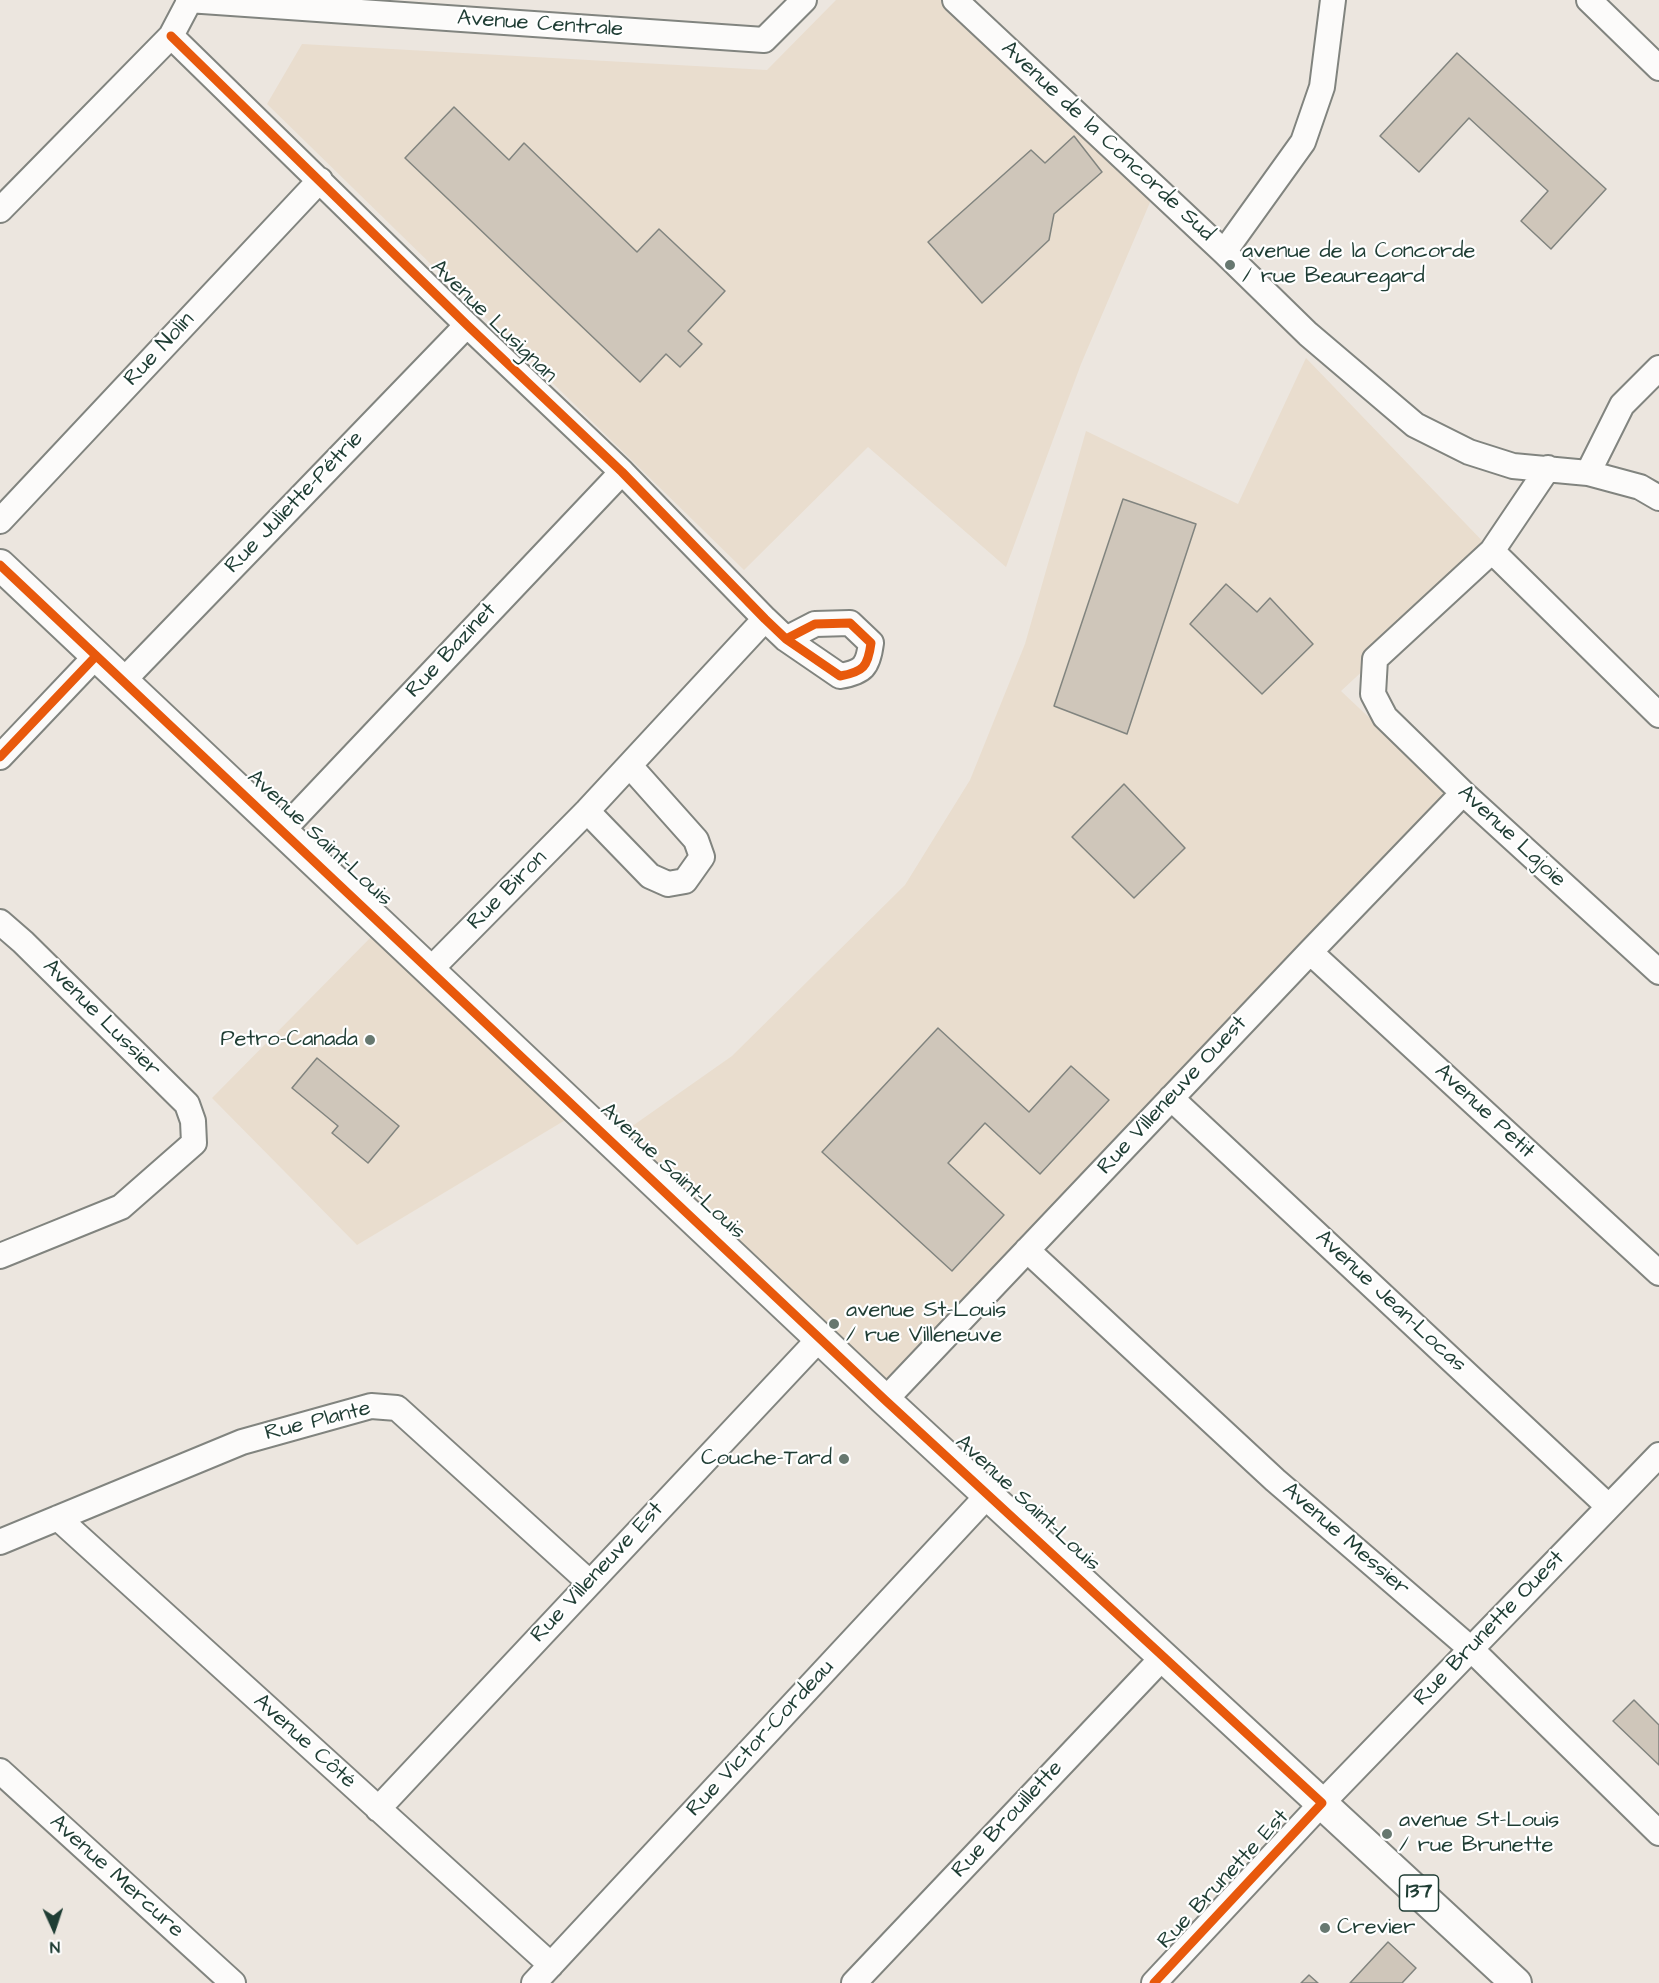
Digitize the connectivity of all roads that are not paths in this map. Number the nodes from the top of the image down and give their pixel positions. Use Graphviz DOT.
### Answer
graph roads {
  1 [pos="189,0"];
  2 [pos="804,0"];
  3 [pos="955,0"];
  4 [pos="1333,0"];
  5 [pos="1589,0"];
  6 [pos="171,36"];
  7 [pos="1659,68"];
  8 [pos="320,180"];
  9 [pos="0,210"];
  10 [pos="1224,252"];
  11 [pos="466,325"];
  12 [pos="1659,368"];
  13 [pos="1548,468"];
  14 [pos="622,472"];
  15 [pos="1588,473"];
  16 [pos="1659,498"];
  17 [pos="0,520"];
  18 [pos="1492,551"];
  19 [pos="0,565"];
  20 [pos="765,620"];
  21 [pos="786,639"];
  22 [pos="96,656"];
  23 [pos="123,681"];
  24 [pos="1659,715"];
  25 [pos="0,757"];
  26 [pos="630,766"];
  27 [pos="1463,793"];
  28 [pos="587,811"];
  29 [pos="282,831"];
  30 [pos="0,922"];
  31 [pos="1310,952"];
  32 [pos="430,970"];
  33 [pos="1659,972"];
  34 [pos="1171,1098"];
  35 [pos="1027,1250"];
  36 [pos="0,1256"];
  37 [pos="1659,1273"];
  38 [pos="820,1338"];
  39 [pos="885,1400"];
  40 [pos="1659,1455"];
  41 [pos="988,1495"];
  42 [pos="1608,1506"];
  43 [pos="58,1518"];
  44 [pos="0,1542"];
  45 [pos="589,1582"];
  46 [pos="1471,1649"];
  47 [pos="1163,1657"];
  48 [pos="0,1771"];
  49 [pos="1322,1803"];
  50 [pos="378,1809"];
  51 [pos="1659,1833"];
  52 [pos="551,1965"];
  53 [pos="233,1983"];
  54 [pos="534,1983"];
  55 [pos="854,1983"];
  56 [pos="1154,1983"];
  57 [pos="1516,1983"];
  1 -- 2 [label="street, Avenue Centrale"];
  1 -- 6 [label="street"];
  3 -- 10 [label="street, Avenue de la Concorde Sud"];
  4 -- 10 [label="street"];
  5 -- 7 [label="street"];
  6 -- 8 [label="street, Avenue Lusignan"];
  6 -- 9 [label="street"];
  8 -- 11 [label="street, Avenue Lusignan"];
  8 -- 17 [label="street, Rue Nolin"];
  10 -- 13 [label="street, Avenue de la Concorde Sud"];
  11 -- 14 [label="street, Avenue Lusignan"];
  11 -- 23 [label="street, Rue Juliette-Pétrie"];
  12 -- 15 [label="street"];
  13 -- 15 [label="street, Avenue de la Concorde Sud"];
  13 -- 18 [label="street"];
  14 -- 20 [label="street, Avenue Lusignan"];
  14 -- 29 [label="street, Rue Bazinet"];
  15 -- 16 [label="street, Avenue de la Concorde Sud"];
  18 -- 24 [label="street"];
  18 -- 27 [label="street, Avenue Lajoie"];
  19 -- 22 [label="main road, Avenue Saint-Louis / 137"];
  20 -- 21 [label="street, Avenue Lusignan"];
  20 -- 26 [label="street, Rue Biron"];
  22 -- 23 [label="main road, Avenue Saint-Louis / 137"];
  22 -- 25 [label="street"];
  23 -- 29 [label="main road, Avenue Saint-Louis / 137"];
  26 -- 28 [label="street, Rue Biron"];
  26 -- 28 [label="street"];
  27 -- 31 [label="street, Rue Villeneuve Ouest"];
  27 -- 33 [label="street, Avenue Lajoie"];
  28 -- 32 [label="street, Rue Biron"];
  29 -- 32 [label="main road, Avenue Saint-Louis / 137"];
  30 -- 36 [label="street, Avenue Lussier"];
  31 -- 34 [label="street, Rue Villeneuve Ouest"];
  31 -- 37 [label="street, Avenue Petit"];
  32 -- 38 [label="main road, Avenue Saint-Louis / 137"];
  34 -- 35 [label="street, Rue Villeneuve Ouest"];
  34 -- 42 [label="street, Avenue Jean-Locas"];
  35 -- 39 [label="street, Rue Villeneuve Ouest"];
  35 -- 46 [label="street, Avenue Messier"];
  38 -- 39 [label="main road, Avenue Saint-Louis / 137"];
  38 -- 45 [label="street, Rue Villeneuve Est"];
  39 -- 41 [label="main road, Avenue Saint-Louis / 137"];
  40 -- 42 [label="street, Rue Brunette Ouest"];
  41 -- 47 [label="main road, Avenue Saint-Louis / 137"];
  41 -- 52 [label="street, Rue Victor-Cordeau"];
  42 -- 46 [label="street, Rue Brunette Ouest"];
  43 -- 44 [label="street, Rue Plante"];
  43 -- 45 [label="street, Rue Plante"];
  43 -- 50 [label="street, Avenue Côté"];
  45 -- 50 [label="street, Rue Villeneuve Est"];
  46 -- 49 [label="street, Rue Brunette Ouest"];
  46 -- 51 [label="street, Avenue Messier"];
  47 -- 49 [label="main road, Avenue Saint-Louis / 137"];
  47 -- 55 [label="street, Rue Brouillette"];
  48 -- 53 [label="street, Avenue Mercure"];
  49 -- 56 [label="street, Rue Brunette Est"];
  49 -- 57 [label="main road, Avenue Saint-Louis / 137"];
  50 -- 52 [label="street, Avenue Côté"];
  52 -- 54 [label="street, Rue Victor-Cordeau"];
}
